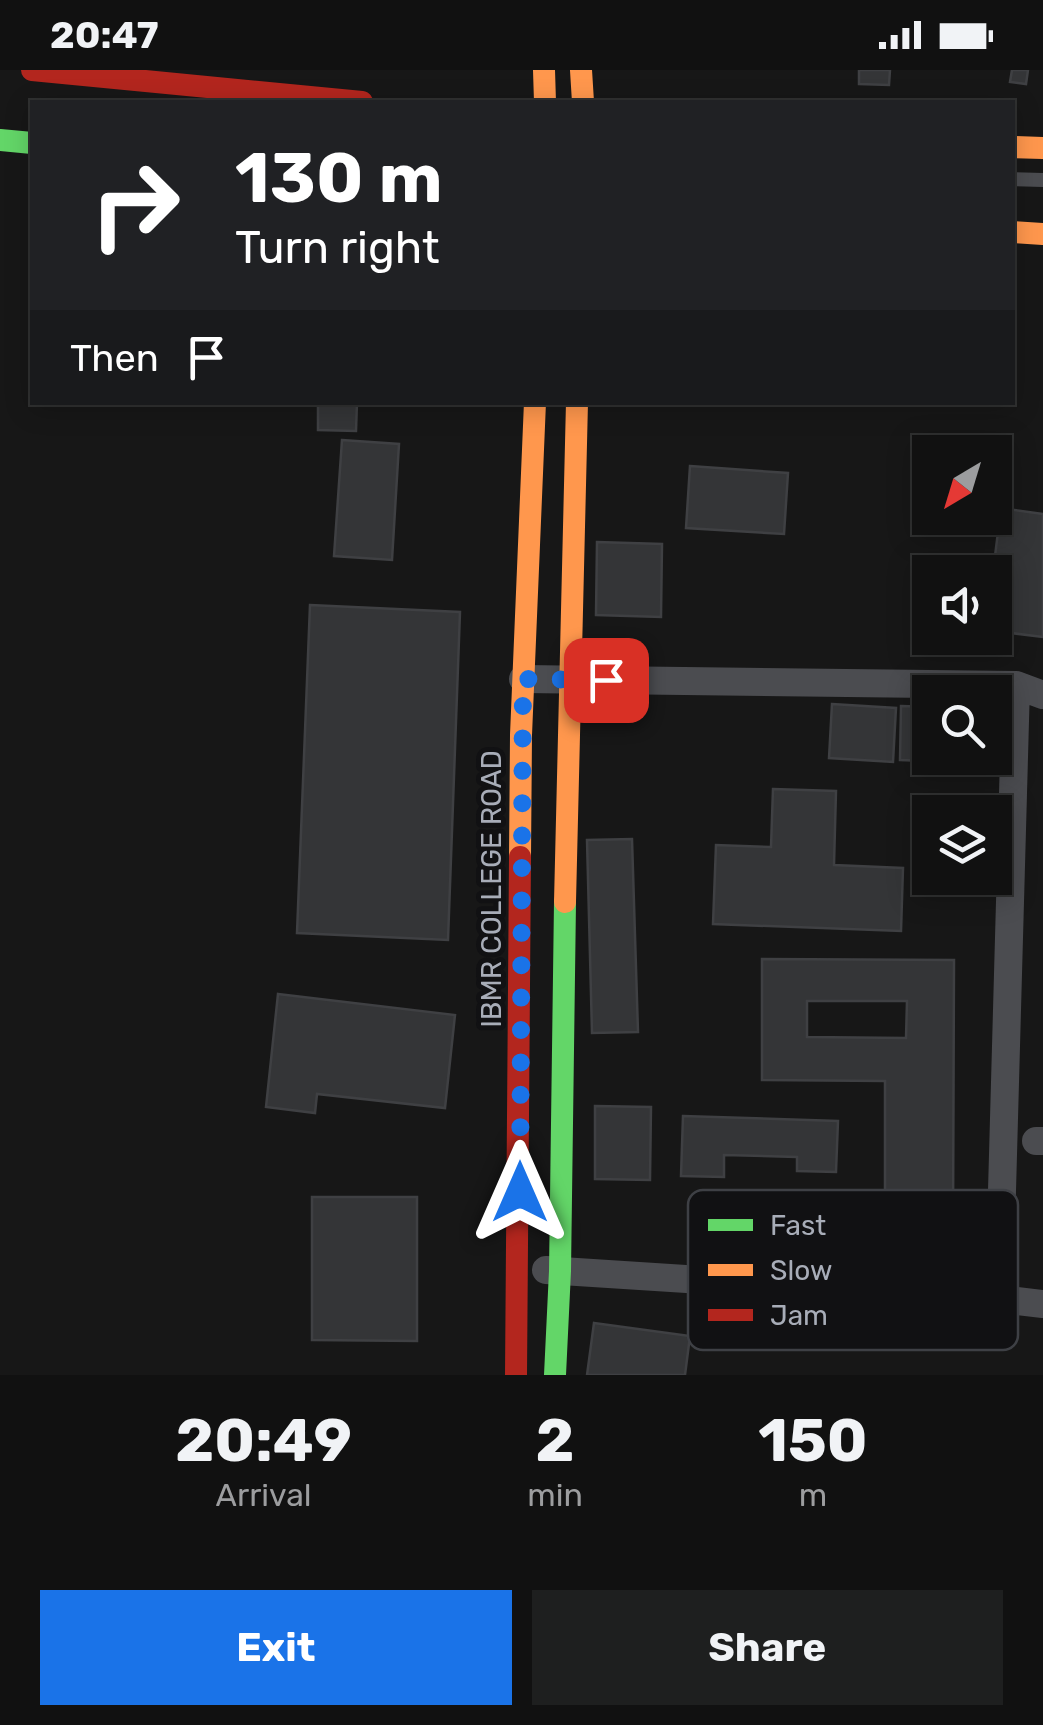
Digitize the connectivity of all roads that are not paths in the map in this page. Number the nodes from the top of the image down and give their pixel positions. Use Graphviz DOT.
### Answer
graph roads {
  1 [pos="32,70"];
  2 [pos="544,70"];
  3 [pos="581,70"];
  4 [pos="341,100"];
  5 [pos="545,100"];
  6 [pos="583,100"];
  7 [pos="0,140"];
  8 [pos="30,143"];
  9 [pos="1015,147"];
  10 [pos="1043,148"];
  11 [pos="1015,179"];
  12 [pos="1043,180"];
  13 [pos="1015,232"];
  14 [pos="1043,234"];
  15 [pos="535,405"];
  16 [pos="577,405"];
  17 [pos="523,679"];
  18 [pos="569,680"];
  19 [pos="1016,685"];
  20 [pos="1043,695"];
  21 [pos="1002,1190"];
  22 [pos="519,1269"];
  23 [pos="560,1271"];
  24 [pos="688,1279"];
  25 [pos="1018,1301"];
  26 [pos="1043,1304"];
  27 [pos="516,1375"];
  28 [pos="555,1375"];
  1 -- 4 [label="main road"];
  2 -- 5 [label="main road"];
  3 -- 6 [label="main road"];
  7 -- 8 [label="main road"];
  9 -- 10 [label="main road"];
  11 -- 12 [label="lane"];
  13 -- 14 [label="main road"];
  15 -- 17 [label="main road, IBMR COLLEGE ROAD"];
  16 -- 18 [label="main road"];
  17 -- 18 [label="street"];
  17 -- 22 [label="main road, IBMR COLLEGE ROAD"];
  18 -- 19 [label="street"];
  18 -- 23 [label="main road"];
  19 -- 20 [label="street"];
  19 -- 21 [label="street"];
  22 -- 23 [label="street"];
  22 -- 27 [label="main road, IBMR COLLEGE ROAD"];
  23 -- 24 [label="street"];
  23 -- 28 [label="main road"];
  25 -- 26 [label="street"];
}
